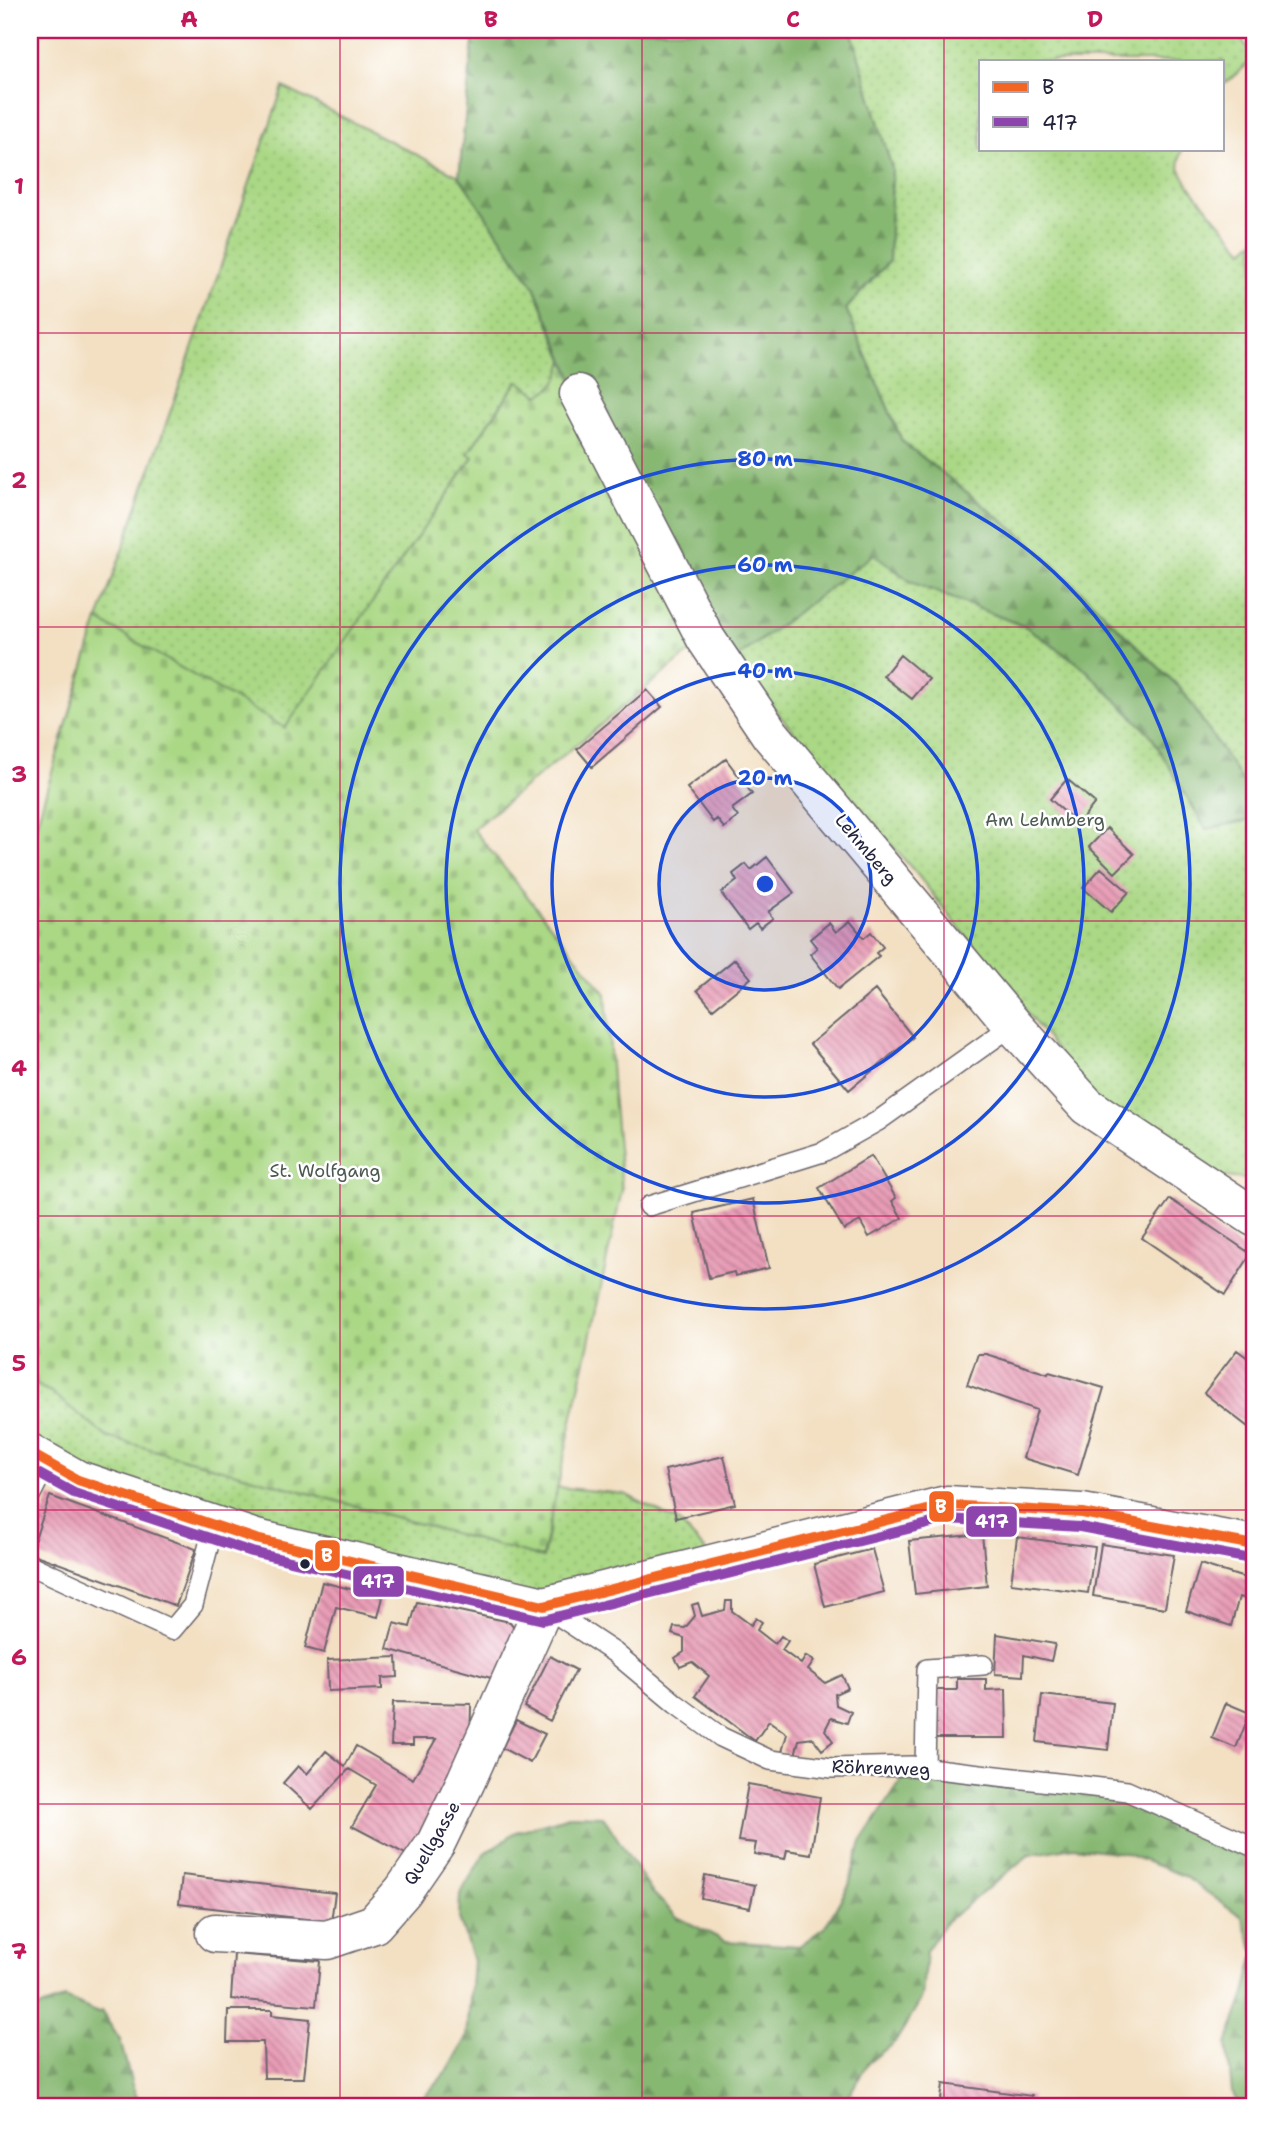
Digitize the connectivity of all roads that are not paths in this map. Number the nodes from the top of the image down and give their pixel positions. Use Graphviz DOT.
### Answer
graph roads {
  1 [pos="579,394"];
  2 [pos="1013,1025"];
  3 [pos="649,1206"];
  4 [pos="1254,1217"];
  5 [pos="38,1458"];
  6 [pos="30,1496"];
  7 [pos="214,1525"];
  8 [pos="1254,1545"];
  9 [pos="30,1565"];
  10 [pos="544,1606"];
  11 [pos="983,1665"];
  12 [pos="925,1768"];
  13 [pos="1254,1847"];
  14 [pos="215,1933"];
  1 -- 2 [label="street, Lehmberg"];
  2 -- 3 [label="lane"];
  2 -- 4 [label="street, Lehmberg"];
  5 -- 6 [label="lane"];
  5 -- 7 [label="street"];
  7 -- 9 [label="lane"];
  7 -- 10 [label="street"];
  8 -- 10 [label="street"];
  10 -- 12 [label="lane, Röhrenweg"];
  10 -- 14 [label="street, Quellgasse"];
  11 -- 12 [label="lane"];
  12 -- 13 [label="lane, Röhrenweg"];
}
